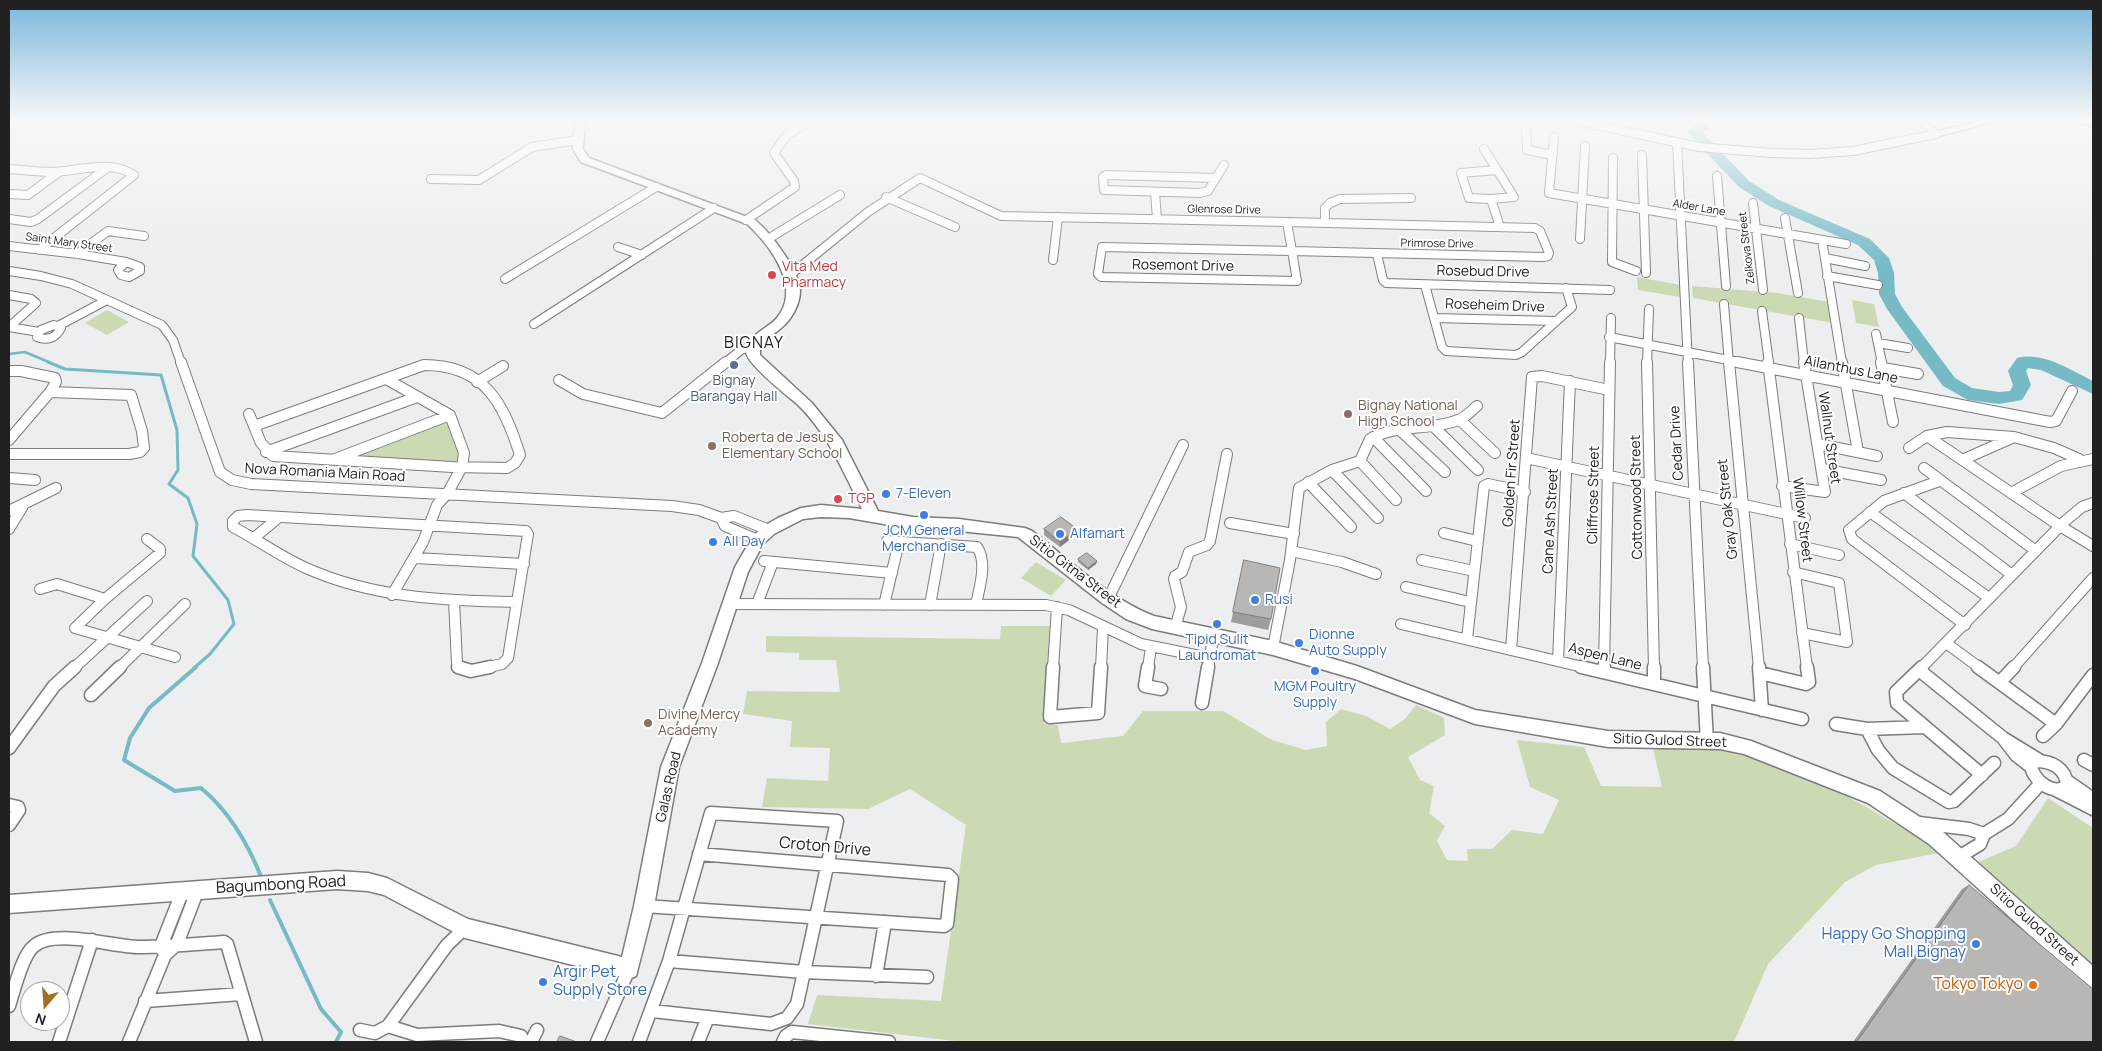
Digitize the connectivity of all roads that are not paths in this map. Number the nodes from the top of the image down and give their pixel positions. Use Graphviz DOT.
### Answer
graph roads {
  1 [pos="9,169"];
  2 [pos="77,169"];
  3 [pos="106,169"];
  4 [pos="114,169"];
  5 [pos="496,169"];
  6 [pos="609,169"];
  7 [pos="785,169"];
  8 [pos="1222,169"];
  9 [pos="1552,169"];
  10 [pos="1584,169"];
  11 [pos="1614,169"];
  12 [pos="1643,169"];
  13 [pos="1678,169"];
  14 [pos="1497,170"];
  15 [pos="59,172"];
  16 [pos="1717,176"];
  17 [pos="1216,178"];
  18 [pos="431,179"];
  19 [pos="656,187"];
  20 [pos="1155,192"];
  21 [pos="9,194"];
  22 [pos="840,195"];
  23 [pos="886,197"];
  24 [pos="1411,198"];
  25 [pos="1491,199"];
  26 [pos="1582,199"];
  27 [pos="1753,203"];
  28 [pos="1614,205"];
  29 [pos="714,208"];
  30 [pos="1644,210"];
  31 [pos="1681,216"];
  32 [pos="1058,217"];
  33 [pos="1785,218"];
  34 [pos="9,219"];
  35 [pos="1157,219"];
  36 [pos="746,220"];
  37 [pos="1287,222"];
  38 [pos="1325,223"];
  39 [pos="1721,223"];
  40 [pos="1500,227"];
  41 [pos="955,228"];
  42 [pos="1535,228"];
  43 [pos="1756,229"];
  44 [pos="1788,234"];
  45 [pos="144,236"];
  46 [pos="768,239"];
  47 [pos="1580,239"];
  48 [pos="1822,240"];
  49 [pos="1846,244"];
  50 [pos="9,246"];
  51 [pos="618,247"];
  52 [pos="1102,247"];
  53 [pos="39,250"];
  54 [pos="1293,252"];
  55 [pos="77,254"];
  56 [pos="1377,254"];
  57 [pos="642,255"];
  58 [pos="1825,258"];
  59 [pos="1053,260"];
  60 [pos="126,262"];
  61 [pos="1865,266"];
  62 [pos="9,272"];
  63 [pos="1636,272"];
  64 [pos="1646,273"];
  65 [pos="789,276"];
  66 [pos="1827,276"];
  67 [pos="505,279"];
  68 [pos="1425,284"];
  69 [pos="1878,285"];
  70 [pos="1726,286"];
  71 [pos="1566,288"];
  72 [pos="1610,290"];
  73 [pos="1763,290"];
  74 [pos="1798,293"];
  75 [pos="9,295"];
  76 [pos="107,300"];
  77 [pos="1724,304"];
  78 [pos="1649,309"];
  79 [pos="1762,311"];
  80 [pos="1434,318"];
  81 [pos="1611,318"];
  82 [pos="1799,318"];
  83 [pos="1555,321"];
  84 [pos="534,324"];
  85 [pos="9,327"];
  86 [pos="1609,337"];
  87 [pos="754,344"];
  88 [pos="1647,344"];
  89 [pos="1908,348"];
  90 [pos="1688,353"];
  91 [pos="1729,361"];
  92 [pos="503,366"];
  93 [pos="1768,368"];
  94 [pos="1883,368"];
  95 [pos="9,371"];
  96 [pos="1918,374"];
  97 [pos="1806,376"];
  98 [pos="388,380"];
  99 [pos="559,380"];
  100 [pos="477,382"];
  101 [pos="1570,382"];
  102 [pos="1845,383"];
  103 [pos="1609,390"];
  104 [pos="1886,391"];
  105 [pos="2072,391"];
  106 [pos="50,392"];
  107 [pos="417,397"];
  108 [pos="1477,406"];
  109 [pos="249,414"];
  110 [pos="450,415"];
  111 [pos="1460,420"];
  112 [pos="1893,422"];
  113 [pos="254,426"];
  114 [pos="1434,427"];
  115 [pos="1401,430"];
  116 [pos="1927,436"];
  117 [pos="1373,437"];
  118 [pos="2014,437"];
  119 [pos="9,440"];
  120 [pos="1818,444"];
  121 [pos="1183,445"];
  122 [pos="1909,448"];
  123 [pos="266,452"];
  124 [pos="1858,452"];
  125 [pos="1495,453"];
  126 [pos="9,454"];
  127 [pos="1227,454"];
  128 [pos="1877,456"];
  129 [pos="1526,458"];
  130 [pos="2079,459"];
  131 [pos="2093,459"];
  132 [pos="1360,460"];
  133 [pos="1962,460"];
  134 [pos="329,461"];
  135 [pos="1567,467"];
  136 [pos="462,468"];
  137 [pos="1924,468"];
  138 [pos="1822,469"];
  139 [pos="1332,470"];
  140 [pos="1478,470"];
  141 [pos="1444,472"];
  142 [pos="1608,475"];
  143 [pos="9,478"];
  144 [pos="34,480"];
  145 [pos="1881,480"];
  146 [pos="1939,481"];
  147 [pos="1308,482"];
  148 [pos="1650,485"];
  149 [pos="1782,486"];
  150 [pos="56,488"];
  151 [pos="1426,490"];
  152 [pos="1525,492"];
  153 [pos="2011,493"];
  154 [pos="447,494"];
  155 [pos="1695,494"];
  156 [pos="1904,494"];
  157 [pos="1396,500"];
  158 [pos="2093,503"];
  159 [pos="1742,504"];
  160 [pos="23,506"];
  161 [pos="9,511"];
  162 [pos="1870,512"];
  163 [pos="1786,514"];
  164 [pos="873,516"];
  165 [pos="278,518"];
  166 [pos="1378,518"];
  167 [pos="1805,518"];
  168 [pos="1230,523"];
  169 [pos="428,525"];
  170 [pos="2060,526"];
  171 [pos="1351,527"];
  172 [pos="9,529"];
  173 [pos="1444,533"];
  174 [pos="1294,534"];
  175 [pos="764,535"];
  176 [pos="254,538"];
  177 [pos="147,539"];
  178 [pos="887,541"];
  179 [pos="1477,541"];
  180 [pos="899,542"];
  181 [pos="941,544"];
  182 [pos="1790,544"];
  183 [pos="2093,546"];
  184 [pos="2036,551"];
  185 [pos="1291,552"];
  186 [pos="1839,555"];
  187 [pos="415,558"];
  188 [pos="1422,560"];
  189 [pos="524,564"];
  190 [pos="1474,571"];
  191 [pos="1793,572"];
  192 [pos="892,573"];
  193 [pos="1376,574"];
  194 [pos="2012,575"];
  195 [pos="2093,578"];
  196 [pos="1406,587"];
  197 [pos="40,589"];
  198 [pos="392,595"];
  199 [pos="1989,598"];
  200 [pos="105,599"];
  201 [pos="1108,600"];
  202 [pos="454,601"];
  203 [pos="147,602"];
  204 [pos="517,602"];
  205 [pos="1470,602"];
  206 [pos="185,604"];
  207 [pos="730,604"];
  208 [pos="757,604"];
  209 [pos="884,605"];
  210 [pos="930,605"];
  211 [pos="976,605"];
  212 [pos="1057,607"];
  213 [pos="1401,624"];
  214 [pos="1965,625"];
  215 [pos="1103,627"];
  216 [pos="1175,628"];
  217 [pos="1802,633"];
  218 [pos="107,639"];
  219 [pos="1467,639"];
  220 [pos="1946,642"];
  221 [pos="1212,644"];
  222 [pos="1151,647"];
  223 [pos="140,648"];
  224 [pos="1274,648"];
  225 [pos="1511,650"];
  226 [pos="175,657"];
  227 [pos="1210,658"];
  228 [pos="1558,661"];
  229 [pos="1919,670"];
  230 [pos="1604,672"];
  231 [pos="1760,673"];
  232 [pos="2093,674"];
  233 [pos="2000,682"];
  234 [pos="1654,684"];
  235 [pos="1161,689"];
  236 [pos="91,695"];
  237 [pos="1705,697"];
  238 [pos="1202,703"];
  239 [pos="1762,710"];
  240 [pos="1802,719"];
  241 [pos="1836,724"];
  242 [pos="2056,724"];
  243 [pos="1924,726"];
  244 [pos="1867,729"];
  245 [pos="2043,736"];
  246 [pos="1708,742"];
  247 [pos="9,748"];
  248 [pos="1994,763"];
  249 [pos="2035,763"];
  250 [pos="1982,775"];
  251 [pos="2067,781"];
  252 [pos="2041,783"];
  253 [pos="2054,789"];
  254 [pos="2093,799"];
  255 [pos="9,805"];
  256 [pos="2093,808"];
  257 [pos="1915,822"];
  258 [pos="9,825"];
  259 [pos="1984,834"];
  260 [pos="699,854"];
  261 [pos="1959,857"];
  262 [pos="829,864"];
  263 [pos="190,890"];
  264 [pos="9,904"];
  265 [pos="644,906"];
  266 [pos="684,909"];
  267 [pos="817,917"];
  268 [pos="885,922"];
  269 [pos="465,928"];
  270 [pos="92,940"];
  271 [pos="177,944"];
  272 [pos="163,950"];
  273 [pos="669,961"];
  274 [pos="629,969"];
  275 [pos="804,972"];
  276 [pos="876,976"];
  277 [pos="927,977"];
  278 [pos="2093,978"];
  279 [pos="241,994"];
  280 [pos="145,1002"];
  281 [pos="9,1006"];
  282 [pos="652,1011"];
  283 [pos="708,1017"];
  284 [pos="388,1026"];
  285 [pos="360,1030"];
  286 [pos="59,1042"];
  287 [pos="128,1042"];
  288 [pos="256,1042"];
  289 [pos="523,1042"];
  290 [pos="597,1042"];
  291 [pos="639,1042"];
  292 [pos="698,1042"];
  293 [pos="783,1042"];
  294 [pos="889,1042"];
  1 -- 15 [label="street"];
  2 -- 15 [label="street"];
  3 -- 34 [label="street"];
  4 -- 53 [label="street"];
  5 -- 18 [label="street"];
  6 -- 19 [label="main road"];
  7 -- 36 [label="street"];
  8 -- 17 [label="street"];
  9 -- 26 [label="street, Alder Lane"];
  10 -- 26 [label="street"];
  11 -- 28 [label="street"];
  12 -- 30 [label="street"];
  13 -- 31 [label="street, Cedar Drive"];
  14 -- 25 [label="street"];
  14 -- 25 [label="street"];
  15 -- 21 [label="street"];
  16 -- 39 [label="street"];
  17 -- 20 [label="street"];
  17 -- 20 [label="street"];
  19 -- 29 [label="main road"];
  19 -- 67 [label="street"];
  20 -- 35 [label="street"];
  22 -- 46 [label="street"];
  23 -- 32 [label="street, Glenrose Drive"];
  23 -- 41 [label="street"];
  23 -- 65 [label="street"];
  24 -- 38 [label="street"];
  25 -- 40 [label="street"];
  26 -- 28 [label="street, Alder Lane"];
  26 -- 47 [label="street"];
  27 -- 43 [label="street, Zelkova Street"];
  28 -- 30 [label="street, Alder Lane"];
  28 -- 63 [label="street"];
  29 -- 36 [label="main road"];
  29 -- 57 [label="street"];
  30 -- 31 [label="street, Alder Lane"];
  30 -- 64 [label="street"];
  31 -- 39 [label="street, Alder Lane"];
  31 -- 90 [label="street, Cedar Drive"];
  32 -- 35 [label="street, Glenrose Drive"];
  32 -- 59 [label="street"];
  33 -- 44 [label="street"];
  35 -- 37 [label="street, Glenrose Drive"];
  36 -- 46 [label="main road"];
  37 -- 38 [label="street, Glenrose Drive"];
  37 -- 54 [label="street"];
  38 -- 40 [label="street, Glenrose Drive"];
  39 -- 43 [label="street, Alder Lane"];
  39 -- 70 [label="street"];
  40 -- 42 [label="street, Glenrose Drive"];
  42 -- 56 [label="street, Primrose Drive"];
  43 -- 44 [label="street, Alder Lane"];
  43 -- 73 [label="street, Zelkova Street"];
  44 -- 48 [label="street, Alder Lane"];
  44 -- 74 [label="street"];
  45 -- 55 [label="street"];
  46 -- 65 [label="main road"];
  48 -- 49 [label="street, Alder Lane"];
  48 -- 58 [label="street"];
  50 -- 53 [label="street, Saint Mary Street"];
  51 -- 57 [label="street"];
  52 -- 54 [label="street, Primrose Drive"];
  52 -- 54 [label="street, Rosemont Drive"];
  53 -- 55 [label="street, Saint Mary Street"];
  54 -- 56 [label="street, Primrose Drive"];
  55 -- 60 [label="street, Saint Mary Street"];
  56 -- 68 [label="street, Rosebud Drive"];
  57 -- 84 [label="street"];
  58 -- 61 [label="street"];
  58 -- 66 [label="street"];
  62 -- 76 [label="street, Nova Romania Main Road"];
  65 -- 87 [label="main road"];
  66 -- 69 [label="street"];
  66 -- 102 [label="street"];
  68 -- 71 [label="street, Rosebud Drive"];
  68 -- 80 [label="street"];
  71 -- 72 [label="street, Rosebud Drive"];
  71 -- 83 [label="street"];
  75 -- 85 [label="street"];
  76 -- 85 [label="street"];
  76 -- 154 [label="street, Nova Romania Main Road"];
  77 -- 91 [label="street, Gray Oak Street"];
  78 -- 88 [label="street, Cottonwood Street"];
  79 -- 93 [label="street, Willow Street"];
  80 -- 83 [label="street, Roseheim Drive"];
  80 -- 83 [label="street"];
  81 -- 86 [label="street, Cliffrose Street"];
  82 -- 97 [label="street, Wallnut Street"];
  86 -- 88 [label="street, Ailanthus Lane"];
  86 -- 103 [label="street, Cliffrose Street"];
  87 -- 99 [label="street"];
  87 -- 164 [label="main road"];
  88 -- 90 [label="street, Ailanthus Lane"];
  88 -- 148 [label="street, Cottonwood Street"];
  89 -- 94 [label="street"];
  90 -- 91 [label="street, Ailanthus Lane"];
  90 -- 155 [label="street, Cedar Drive"];
  91 -- 93 [label="street, Ailanthus Lane"];
  91 -- 159 [label="street, Gray Oak Street"];
  92 -- 100 [label="street"];
  93 -- 97 [label="street, Ailanthus Lane"];
  93 -- 149 [label="street, Willow Street"];
  94 -- 96 [label="street"];
  94 -- 104 [label="street"];
  95 -- 106 [label="street"];
  97 -- 102 [label="street, Ailanthus Lane"];
  97 -- 120 [label="street, Wallnut Street"];
  98 -- 100 [label="street"];
  98 -- 107 [label="street"];
  98 -- 113 [label="street"];
  100 -- 136 [label="street"];
  101 -- 103 [label="street, Golden Fir Street"];
  101 -- 129 [label="street, Golden Fir Street"];
  101 -- 135 [label="street, Cane Ash Street"];
  102 -- 104 [label="street, Ailanthus Lane"];
  102 -- 124 [label="street"];
  103 -- 142 [label="street, Cliffrose Street"];
  104 -- 105 [label="street, Ailanthus Lane"];
  104 -- 112 [label="street"];
  106 -- 119 [label="street"];
  106 -- 126 [label="street"];
  107 -- 110 [label="street"];
  107 -- 123 [label="street"];
  108 -- 111 [label="street"];
  109 -- 113 [label="street"];
  110 -- 134 [label="street"];
  110 -- 136 [label="street"];
  111 -- 114 [label="street"];
  111 -- 125 [label="street"];
  113 -- 123 [label="street"];
  114 -- 115 [label="street"];
  114 -- 140 [label="street"];
  115 -- 117 [label="street"];
  115 -- 141 [label="street"];
  116 -- 118 [label="street"];
  116 -- 122 [label="street"];
  116 -- 133 [label="street"];
  117 -- 132 [label="street"];
  117 -- 151 [label="street"];
  118 -- 130 [label="street"];
  118 -- 133 [label="street"];
  120 -- 124 [label="street"];
  120 -- 138 [label="street, Wallnut Street"];
  121 -- 201 [label="street"];
  123 -- 134 [label="street"];
  124 -- 128 [label="street"];
  127 -- 216 [label="street"];
  129 -- 135 [label="street"];
  129 -- 152 [label="street, Golden Fir Street"];
  130 -- 131 [label="street"];
  130 -- 153 [label="street"];
  132 -- 139 [label="street"];
  132 -- 157 [label="street"];
  133 -- 153 [label="street"];
  134 -- 136 [label="street"];
  135 -- 142 [label="street"];
  135 -- 228 [label="street, Cane Ash Street"];
  136 -- 154 [label="street"];
  137 -- 146 [label="street"];
  138 -- 145 [label="street"];
  138 -- 149 [label="street, Wallnut Street"];
  139 -- 147 [label="street"];
  139 -- 166 [label="street"];
  142 -- 148 [label="street"];
  142 -- 230 [label="street, Cliffrose Street"];
  143 -- 144 [label="street"];
  146 -- 156 [label="street"];
  146 -- 184 [label="street"];
  147 -- 171 [label="street"];
  147 -- 174 [label="street"];
  148 -- 155 [label="street"];
  148 -- 234 [label="street, Cottonwood Street"];
  149 -- 163 [label="street, Willow Street"];
  150 -- 160 [label="street"];
  152 -- 179 [label="street"];
  152 -- 225 [label="street, Golden Fir Street"];
  153 -- 170 [label="street"];
  154 -- 169 [label="street"];
  154 -- 175 [label="street, Nova Romania Main Road"];
  155 -- 159 [label="street"];
  155 -- 237 [label="street, Cedar Drive"];
  156 -- 162 [label="street"];
  156 -- 194 [label="street"];
  158 -- 170 [label="street"];
  159 -- 163 [label="street"];
  159 -- 231 [label="street, Gray Oak Street"];
  160 -- 161 [label="street"];
  160 -- 172 [label="street"];
  162 -- 199 [label="street"];
  162 -- 214 [label="street"];
  163 -- 167 [label="street"];
  163 -- 182 [label="street, Willow Street"];
  164 -- 175 [label="main road"];
  164 -- 201 [label="main road, Sitio Gitna Street"];
  165 -- 169 [label="street"];
  165 -- 176 [label="street"];
  165 -- 176 [label="street"];
  168 -- 174 [label="street"];
  169 -- 187 [label="street"];
  169 -- 189 [label="street"];
  170 -- 183 [label="street"];
  170 -- 184 [label="street"];
  173 -- 179 [label="street"];
  174 -- 185 [label="street"];
  175 -- 207 [label="main road, Galas Road"];
  176 -- 198 [label="street"];
  177 -- 200 [label="street"];
  178 -- 180 [label="street"];
  179 -- 190 [label="street"];
  180 -- 181 [label="street"];
  180 -- 192 [label="street"];
  181 -- 210 [label="street"];
  181 -- 211 [label="street"];
  182 -- 186 [label="street"];
  182 -- 191 [label="street, Willow Street"];
  184 -- 194 [label="street"];
  185 -- 193 [label="street"];
  185 -- 224 [label="street"];
  187 -- 189 [label="street"];
  187 -- 198 [label="street"];
  188 -- 190 [label="street"];
  189 -- 204 [label="street"];
  190 -- 205 [label="street"];
  191 -- 217 [label="street, Willow Street"];
  191 -- 217 [label="street"];
  192 -- 208 [label="street"];
  192 -- 209 [label="street"];
  194 -- 199 [label="street"];
  195 -- 233 [label="street"];
  196 -- 205 [label="street"];
  197 -- 200 [label="street"];
  198 -- 202 [label="street"];
  199 -- 214 [label="street"];
  200 -- 218 [label="street"];
  201 -- 216 [label="main road, Sitio Gitna Street"];
  202 -- 204 [label="street"];
  202 -- 204 [label="street"];
  203 -- 218 [label="street"];
  205 -- 219 [label="street"];
  206 -- 223 [label="street"];
  207 -- 208 [label="street"];
  207 -- 265 [label="main road, Galas Road"];
  208 -- 209 [label="street"];
  209 -- 210 [label="street"];
  210 -- 211 [label="street"];
  211 -- 212 [label="street"];
  212 -- 215 [label="street"];
  212 -- 215 [label="street"];
  213 -- 219 [label="street, Aspen Lane"];
  214 -- 220 [label="street"];
  215 -- 222 [label="street"];
  216 -- 224 [label="main road, Sitio Gitna Street"];
  217 -- 231 [label="street, Willow Street"];
  218 -- 223 [label="street"];
  218 -- 247 [label="street"];
  219 -- 225 [label="street, Aspen Lane"];
  220 -- 229 [label="street"];
  220 -- 233 [label="street"];
  221 -- 227 [label="street"];
  222 -- 227 [label="street"];
  222 -- 235 [label="street"];
  223 -- 226 [label="street"];
  223 -- 236 [label="street"];
  224 -- 246 [label="main road, Sitio Gulod Street"];
  225 -- 228 [label="street, Aspen Lane"];
  227 -- 238 [label="street"];
  228 -- 230 [label="street, Aspen Lane"];
  229 -- 243 [label="street"];
  229 -- 249 [label="street"];
  230 -- 234 [label="street, Aspen Lane"];
  231 -- 239 [label="street, Gray Oak Street"];
  232 -- 242 [label="street"];
  233 -- 242 [label="street"];
  234 -- 237 [label="street, Aspen Lane"];
  237 -- 239 [label="street, Aspen Lane"];
  237 -- 246 [label="street, Cedar Drive"];
  239 -- 240 [label="street, Aspen Lane"];
  241 -- 244 [label="street"];
  242 -- 245 [label="street"];
  243 -- 244 [label="street"];
  243 -- 250 [label="street"];
  244 -- 250 [label="street"];
  246 -- 257 [label="main road, Sitio Gulod Street"];
  248 -- 250 [label="street"];
  249 -- 251 [label="street"];
  249 -- 252 [label="street"];
  251 -- 253 [label="street"];
  251 -- 254 [label="street"];
  252 -- 253 [label="street"];
  252 -- 259 [label="street"];
  253 -- 256 [label="street"];
  255 -- 258 [label="street"];
  257 -- 259 [label="street"];
  257 -- 261 [label="main road, Sitio Gulod Street"];
  259 -- 261 [label="street"];
  260 -- 262 [label="street, Croton Drive"];
  260 -- 262 [label="street"];
  260 -- 266 [label="street"];
  261 -- 278 [label="main road, Sitio Gulod Street"];
  262 -- 267 [label="street"];
  262 -- 268 [label="street, Croton Drive"];
  263 -- 264 [label="main road, Bagumbong Road"];
  263 -- 269 [label="main road, Bagumbong Road"];
  263 -- 271 [label="street"];
  263 -- 272 [label="street"];
  265 -- 266 [label="street"];
  265 -- 274 [label="main road, Galas Road"];
  266 -- 267 [label="street"];
  266 -- 273 [label="street"];
  267 -- 268 [label="street"];
  267 -- 275 [label="street"];
  268 -- 276 [label="street"];
  269 -- 274 [label="main road, Bagumbong Road"];
  269 -- 284 [label="street"];
  270 -- 272 [label="street"];
  270 -- 281 [label="street"];
  270 -- 286 [label="street"];
  271 -- 272 [label="street"];
  271 -- 279 [label="street"];
  272 -- 280 [label="street"];
  273 -- 275 [label="street"];
  273 -- 282 [label="street"];
  274 -- 290 [label="street, Galas Road"];
  275 -- 276 [label="street"];
  275 -- 283 [label="street"];
  276 -- 277 [label="street"];
  279 -- 280 [label="street"];
  279 -- 288 [label="street"];
  280 -- 287 [label="street"];
  282 -- 283 [label="street"];
  282 -- 291 [label="street"];
  283 -- 292 [label="street"];
  284 -- 285 [label="street"];
  284 -- 289 [label="street"];
  293 -- 294 [label="street"];
}
